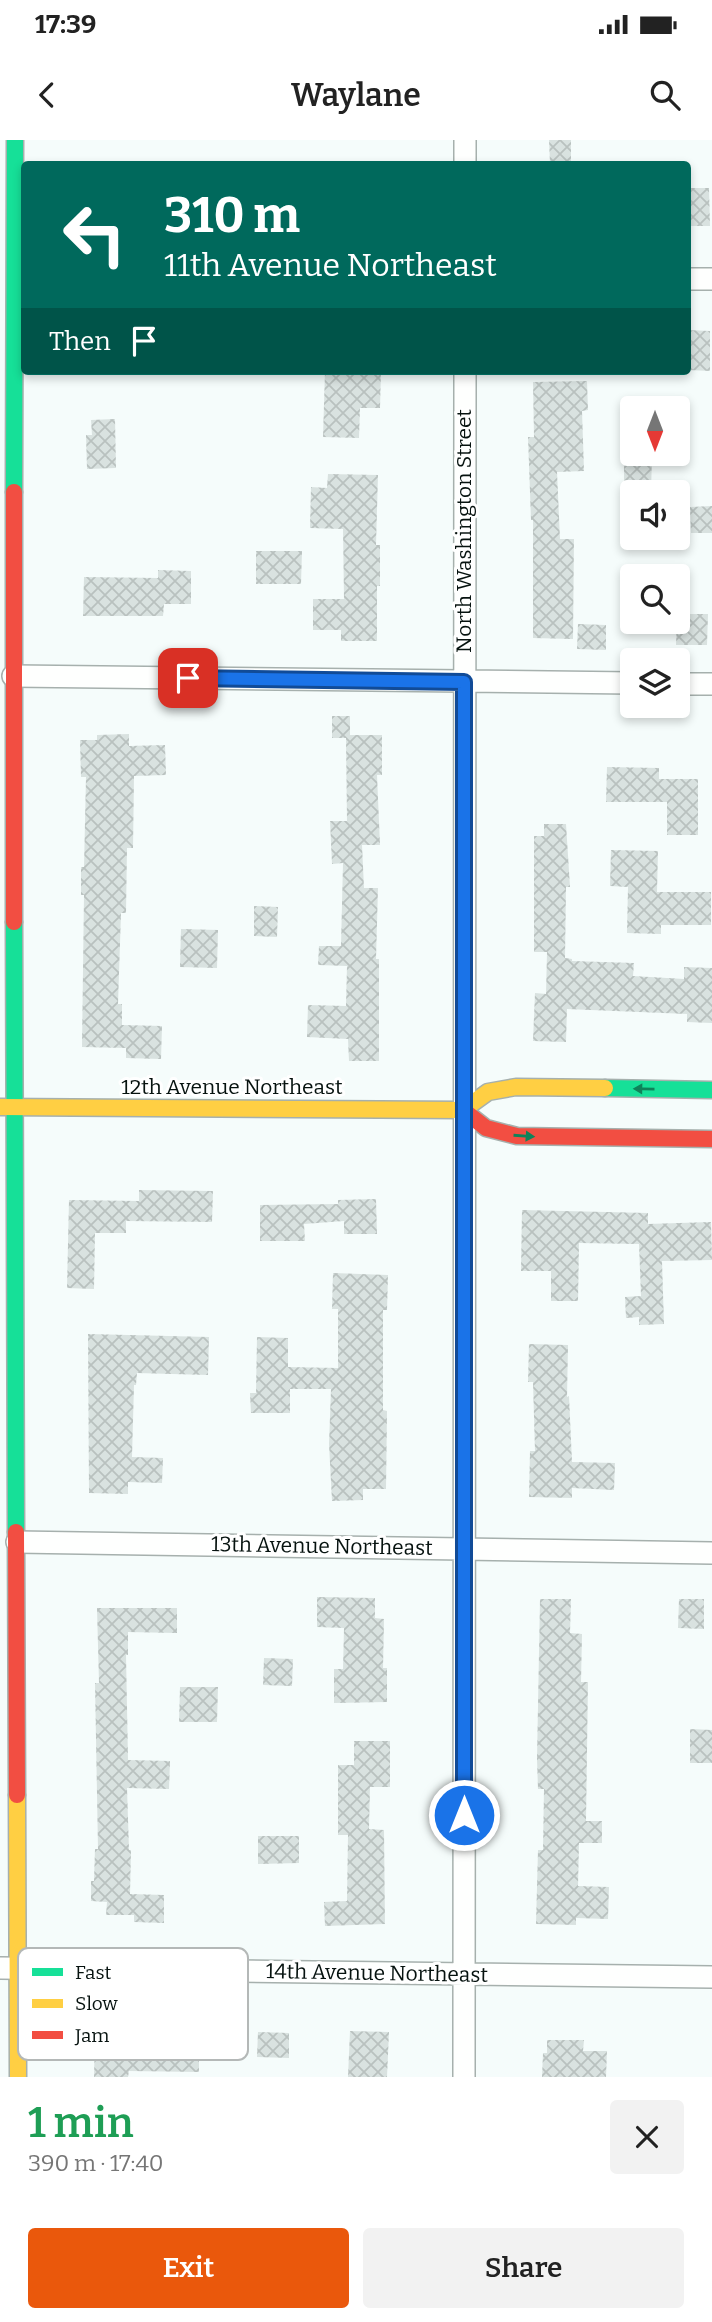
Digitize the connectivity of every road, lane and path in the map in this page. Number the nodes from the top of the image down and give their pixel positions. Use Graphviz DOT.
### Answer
graph roads {
  1 [pos="15,140"];
  2 [pos="465,140"];
  3 [pos="465,161"];
  4 [pos="19,267"];
  5 [pos="691,279"];
  6 [pos="712,279"];
  7 [pos="465,375"];
  8 [pos="13,676"];
  9 [pos="464,682"];
  10 [pos="620,684"];
  11 [pos="690,684"];
  12 [pos="712,684"];
  13 [pos="712,1090"];
  14 [pos="8,1107"];
  15 [pos="463,1110"];
  16 [pos="712,1139"];
  17 [pos="17,1542"];
  18 [pos="463,1548"];
  19 [pos="712,1553"];
  20 [pos="9,1968"];
  21 [pos="248,1972"];
  22 [pos="464,1975"];
  23 [pos="712,1977"];
  24 [pos="18,2077"];
  25 [pos="464,2077"];
  1 -- 4 [label="street"];
  2 -- 3 [label="street"];
  4 -- 8 [label="street"];
  5 -- 6 [label="street"];
  7 -- 9 [label="street, North Washington Street"];
  8 -- 9 [label="street"];
  8 -- 14 [label="street"];
  9 -- 10 [label="street"];
  9 -- 15 [label="street, North Washington Street"];
  11 -- 12 [label="street"];
  13 -- 15 [label="street, one-way"];
  14 -- 15 [label="street, 12th Avenue Northeast"];
  14 -- 17 [label="street"];
  15 -- 16 [label="street, one-way"];
  15 -- 18 [label="street, North Washington Street"];
  17 -- 18 [label="street, 13th Avenue Northeast"];
  17 -- 20 [label="street"];
  18 -- 19 [label="street, 13th Avenue Northeast"];
  18 -- 22 [label="street, North Washington Street"];
  20 -- 24 [label="street"];
  21 -- 22 [label="street, 14th Avenue Northeast"];
  22 -- 23 [label="street, 14th Avenue Northeast"];
  22 -- 25 [label="street, North Washington Street"];
}
